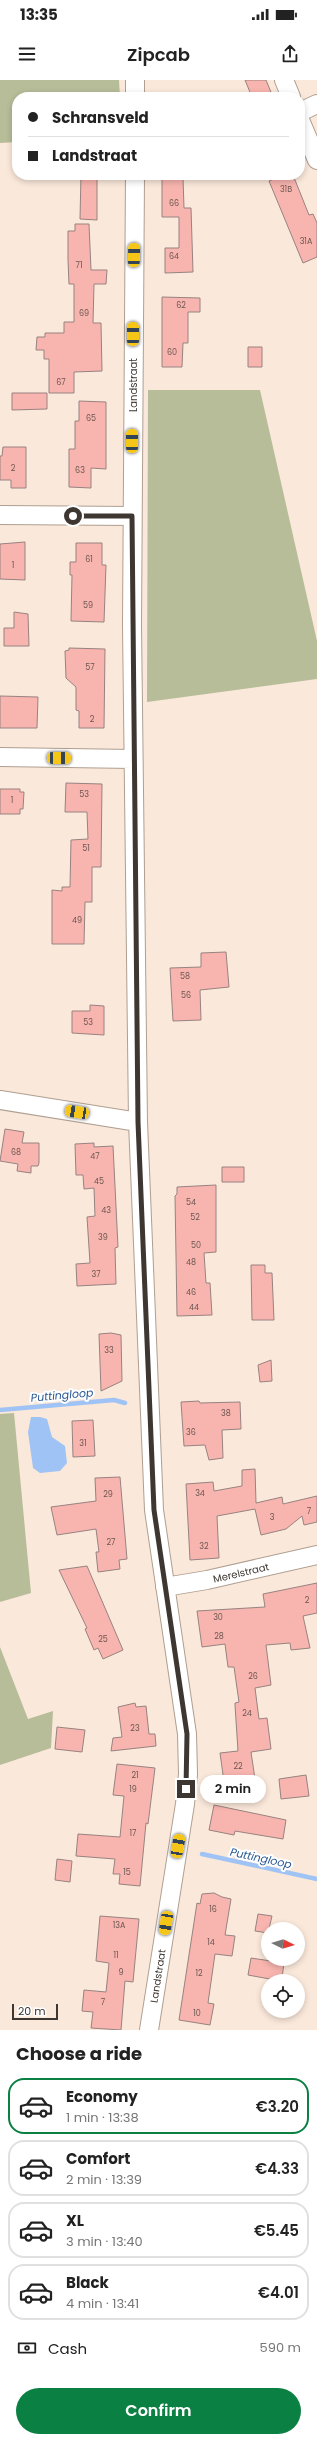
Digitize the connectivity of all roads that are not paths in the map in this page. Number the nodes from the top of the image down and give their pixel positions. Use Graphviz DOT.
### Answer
graph roads {
  1 [pos="135,80"];
  2 [pos="284,80"];
  3 [pos="135,92"];
  4 [pos="289,92"];
  5 [pos="317,104"];
  6 [pos="305,110"];
  7 [pos="305,132"];
  8 [pos="317,160"];
  9 [pos="135,180"];
  10 [pos="0,515"];
  11 [pos="132,516"];
  12 [pos="0,757"];
  13 [pos="133,759"];
  14 [pos="0,1100"];
  15 [pos="138,1122"];
  16 [pos="317,1555"];
  17 [pos="165,1587"];
  18 [pos="149,2030"];
  1 -- 3 [label="street"];
  2 -- 4 [label="street"];
  5 -- 6 [label="street"];
  7 -- 8 [label="street"];
  9 -- 11 [label="street, Landstraat"];
  10 -- 11 [label="street"];
  11 -- 13 [label="street, Landstraat"];
  12 -- 13 [label="street"];
  13 -- 15 [label="street, Landstraat"];
  14 -- 15 [label="street"];
  15 -- 17 [label="street, Landstraat"];
  16 -- 17 [label="street, Merelstraat"];
  17 -- 18 [label="street, Landstraat"];
}
